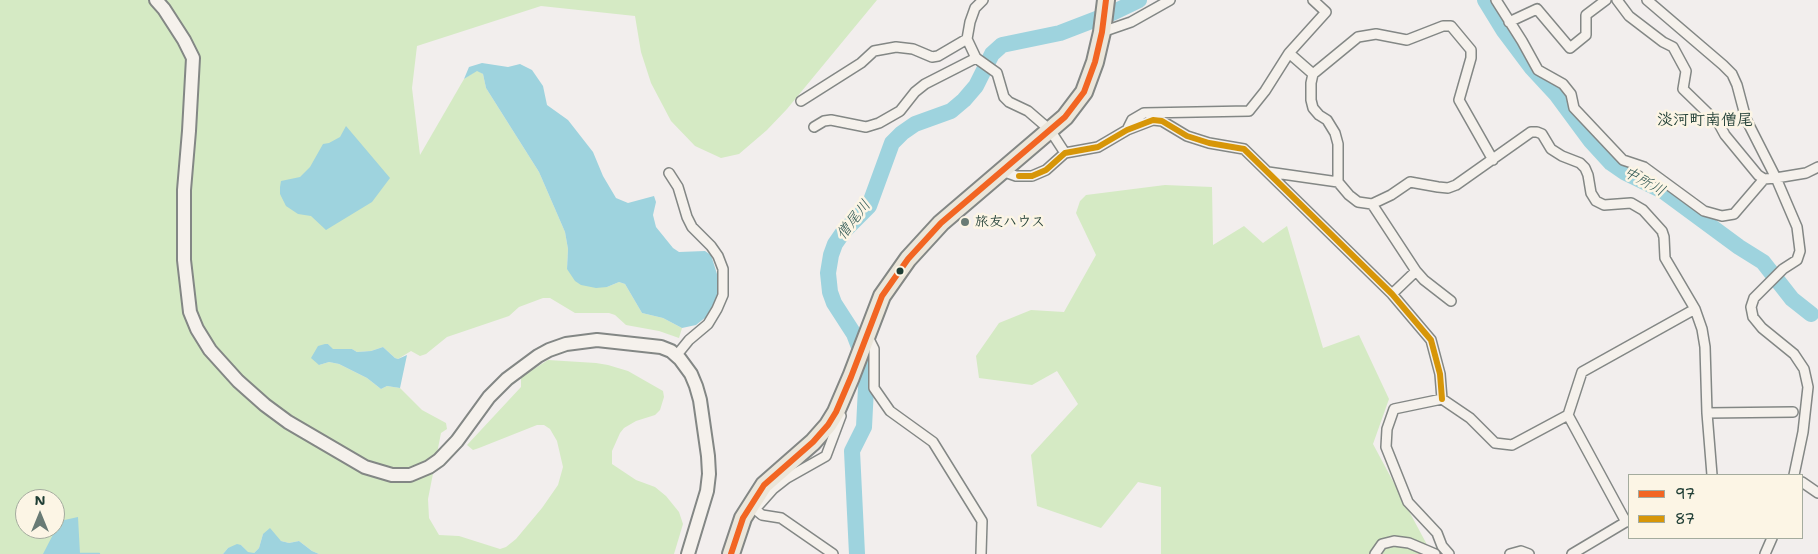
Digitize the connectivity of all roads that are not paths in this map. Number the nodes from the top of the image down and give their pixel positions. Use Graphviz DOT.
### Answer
graph roads {
  1 [pos="156,0"];
  2 [pos="983,0"];
  3 [pos="1170,0"];
  4 [pos="1313,0"];
  5 [pos="1496,0"];
  6 [pos="1606,0"];
  7 [pos="1617,0"];
  8 [pos="1647,0"];
  9 [pos="1105,14"];
  10 [pos="1509,22"];
  11 [pos="967,39"];
  12 [pos="1289,53"];
  13 [pos="976,58"];
  14 [pos="1313,74"];
  15 [pos="801,101"];
  16 [pos="814,127"];
  17 [pos="1050,130"];
  18 [pos="1127,130"];
  19 [pos="1065,153"];
  20 [pos="1493,160"];
  21 [pos="1818,167"];
  22 [pos="1002,171"];
  23 [pos="1268,172"];
  24 [pos="669,173"];
  25 [pos="1776,178"];
  26 [pos="1764,179"];
  27 [pos="1338,182"];
  28 [pos="1372,204"];
  29 [pos="1416,271"];
  30 [pos="1392,294"];
  31 [pos="1451,301"];
  32 [pos="1695,309"];
  33 [pos="866,337"];
  34 [pos="676,356"];
  35 [pos="1442,399"];
  36 [pos="1793,412"];
  37 [pos="1706,413"];
  38 [pos="1568,415"];
  39 [pos="1712,474"];
  40 [pos="1794,474"];
  41 [pos="1803,483"];
  42 [pos="1818,493"];
  43 [pos="753,507"];
  44 [pos="1628,521"];
  45 [pos="1772,539"];
  46 [pos="688,554"];
  47 [pos="731,554"];
  48 [pos="833,554"];
  49 [pos="981,554"];
  50 [pos="1375,554"];
  51 [pos="1435,554"];
  52 [pos="1449,554"];
  53 [pos="1510,554"];
  54 [pos="1529,554"];
  55 [pos="1572,554"];
  56 [pos="1765,554"];
  1 -- 34 [label="street"];
  2 -- 11 [label="street"];
  3 -- 9 [label="street"];
  4 -- 12 [label="street"];
  5 -- 10 [label="street"];
  6 -- 10 [label="street"];
  7 -- 26 [label="street"];
  8 -- 25 [label="street"];
  9 -- 17 [label="highway"];
  10 -- 26 [label="street"];
  11 -- 13 [label="street"];
  11 -- 15 [label="street"];
  12 -- 14 [label="street"];
  12 -- 18 [label="street"];
  13 -- 16 [label="street"];
  13 -- 17 [label="street"];
  14 -- 20 [label="street"];
  14 -- 27 [label="street"];
  17 -- 19 [label="street"];
  17 -- 22 [label="highway"];
  18 -- 19 [label="street"];
  18 -- 23 [label="street"];
  19 -- 22 [label="street"];
  20 -- 28 [label="street"];
  20 -- 32 [label="street"];
  21 -- 25 [label="street"];
  22 -- 33 [label="highway"];
  23 -- 27 [label="street"];
  23 -- 30 [label="street"];
  24 -- 34 [label="street"];
  25 -- 26 [label="street"];
  25 -- 40 [label="street"];
  27 -- 28 [label="street"];
  28 -- 29 [label="street"];
  29 -- 30 [label="street"];
  29 -- 31 [label="street"];
  30 -- 35 [label="street"];
  32 -- 37 [label="street"];
  32 -- 38 [label="street"];
  33 -- 43 [label="highway"];
  33 -- 49 [label="street"];
  34 -- 46 [label="street"];
  35 -- 38 [label="street"];
  35 -- 52 [label="street"];
  36 -- 37 [label="street"];
  37 -- 39 [label="street"];
  38 -- 44 [label="street"];
  41 -- 42 [label="street"];
  43 -- 47 [label="highway"];
  43 -- 48 [label="street"];
  44 -- 55 [label="street"];
  45 -- 56 [label="street"];
  50 -- 51 [label="street"];
  53 -- 54 [label="street"];
}
